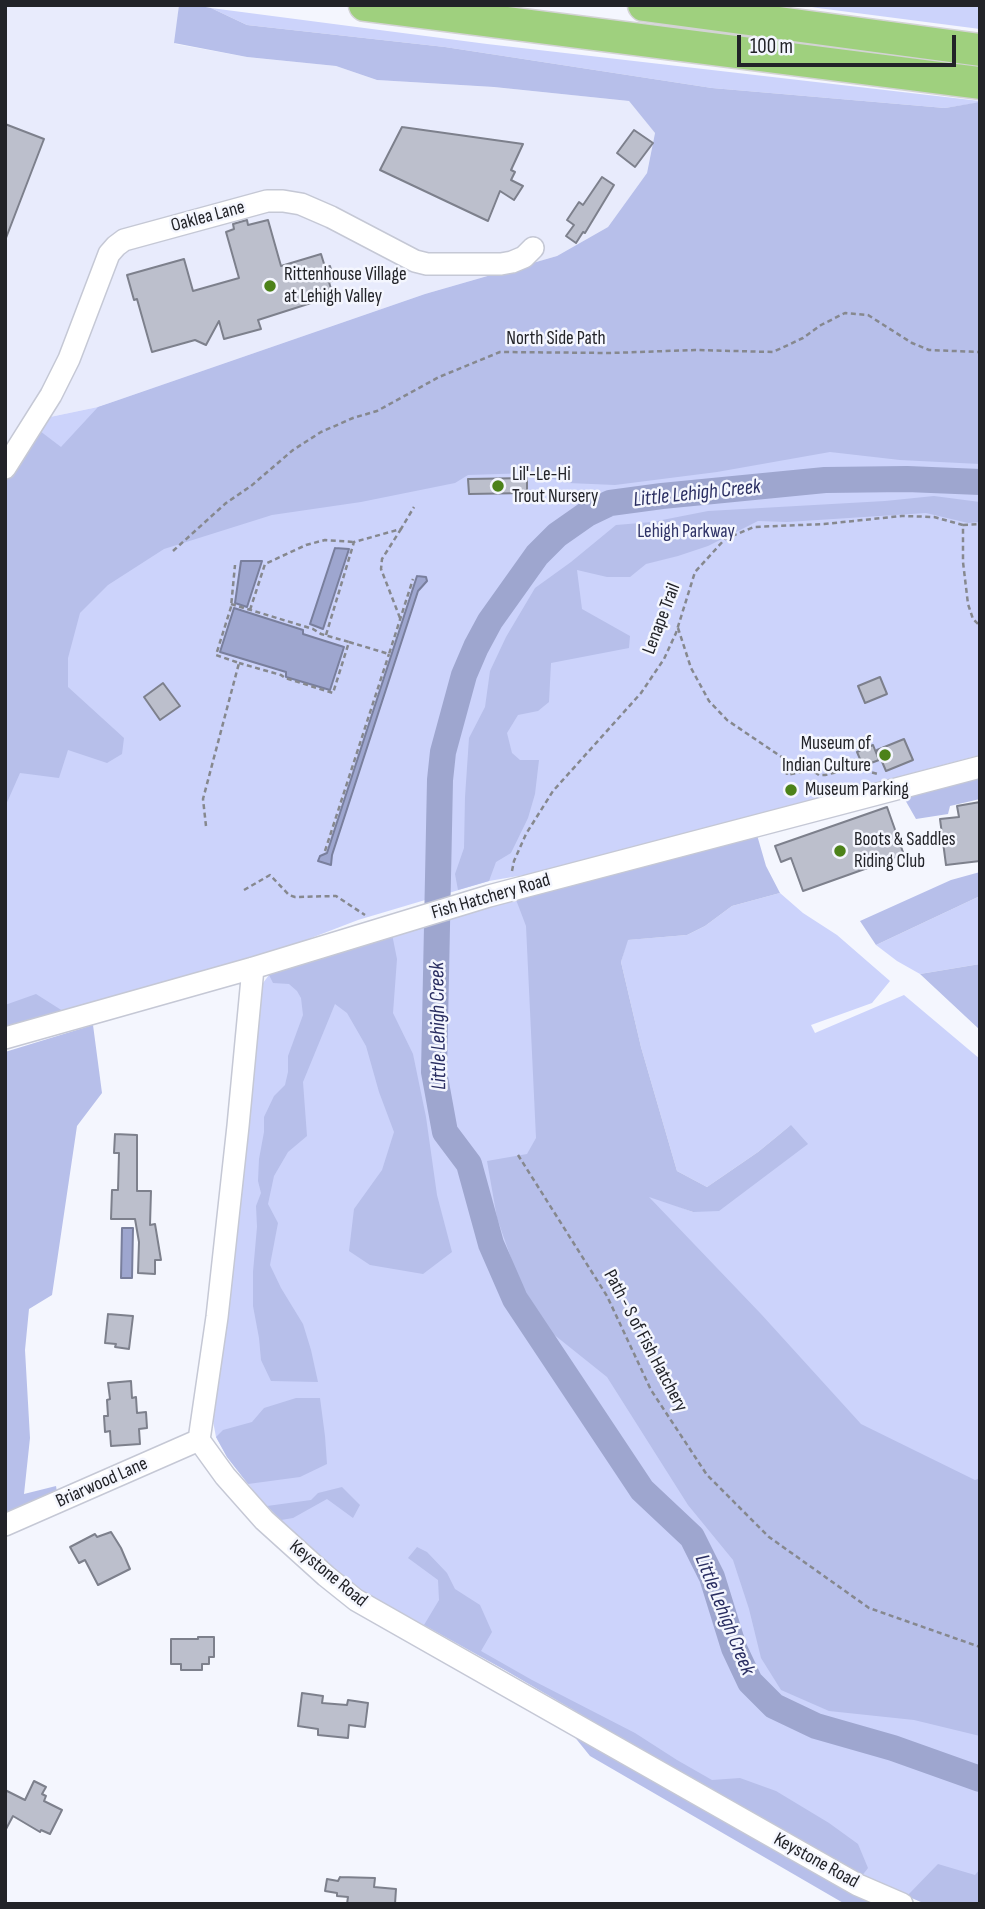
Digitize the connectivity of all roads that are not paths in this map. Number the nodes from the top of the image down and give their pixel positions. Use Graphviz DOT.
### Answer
graph roads {
  1 [pos="365,5"];
  2 [pos="644,5"];
  3 [pos="980,50"];
  4 [pos="980,83"];
  5 [pos="533,248"];
  6 [pos="5,468"];
  7 [pos="980,767"];
  8 [pos="253,968"];
  9 [pos="5,1038"];
  10 [pos="199,1440"];
  11 [pos="5,1525"];
  12 [pos="902,1904"];
  1 -- 4 [label="highway"];
  2 -- 3 [label="highway"];
  5 -- 6 [label="street, Oaklea Lane"];
  7 -- 8 [label="street, Fish Hatchery Road"];
  8 -- 9 [label="street, Fish Hatchery Road"];
  8 -- 10 [label="street"];
  10 -- 11 [label="street, Briarwood Lane"];
  10 -- 12 [label="street, Keystone Road"];
}
